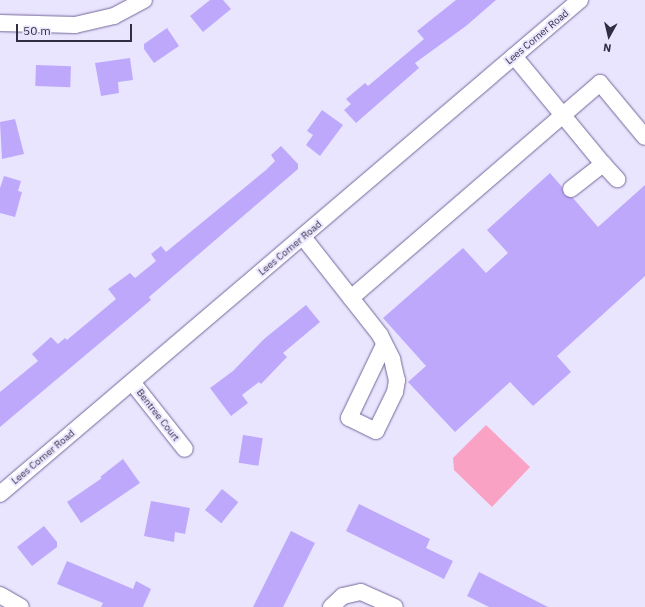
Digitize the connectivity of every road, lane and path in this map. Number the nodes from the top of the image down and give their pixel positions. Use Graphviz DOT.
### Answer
graph roads {
  1 [pos="144,0"];
  2 [pos="580,0"];
  3 [pos="0,23"];
  4 [pos="514,56"];
  5 [pos="564,115"];
  6 [pos="645,137"];
  7 [pos="603,164"];
  8 [pos="617,179"];
  9 [pos="572,189"];
  10 [pos="303,237"];
  11 [pos="351,298"];
  12 [pos="384,345"];
  13 [pos="132,382"];
  14 [pos="185,448"];
  15 [pos="0,494"];
  16 [pos="0,596"];
  17 [pos="21,607"];
  18 [pos="331,607"];
  19 [pos="395,607"];
  1 -- 3 [label="street"];
  2 -- 4 [label="street, Lees Corner Road"];
  4 -- 5 [label="street"];
  4 -- 10 [label="street, Lees Corner Road"];
  5 -- 6 [label="street"];
  5 -- 7 [label="street"];
  5 -- 11 [label="street"];
  7 -- 8 [label="street"];
  7 -- 9 [label="street"];
  10 -- 11 [label="street"];
  10 -- 13 [label="street, Lees Corner Road"];
  11 -- 12 [label="street"];
  12 -- 12 [label="street"];
  13 -- 14 [label="street, Bentree Court"];
  13 -- 15 [label="street, Lees Corner Road"];
  16 -- 17 [label="street"];
  18 -- 19 [label="street"];
}
